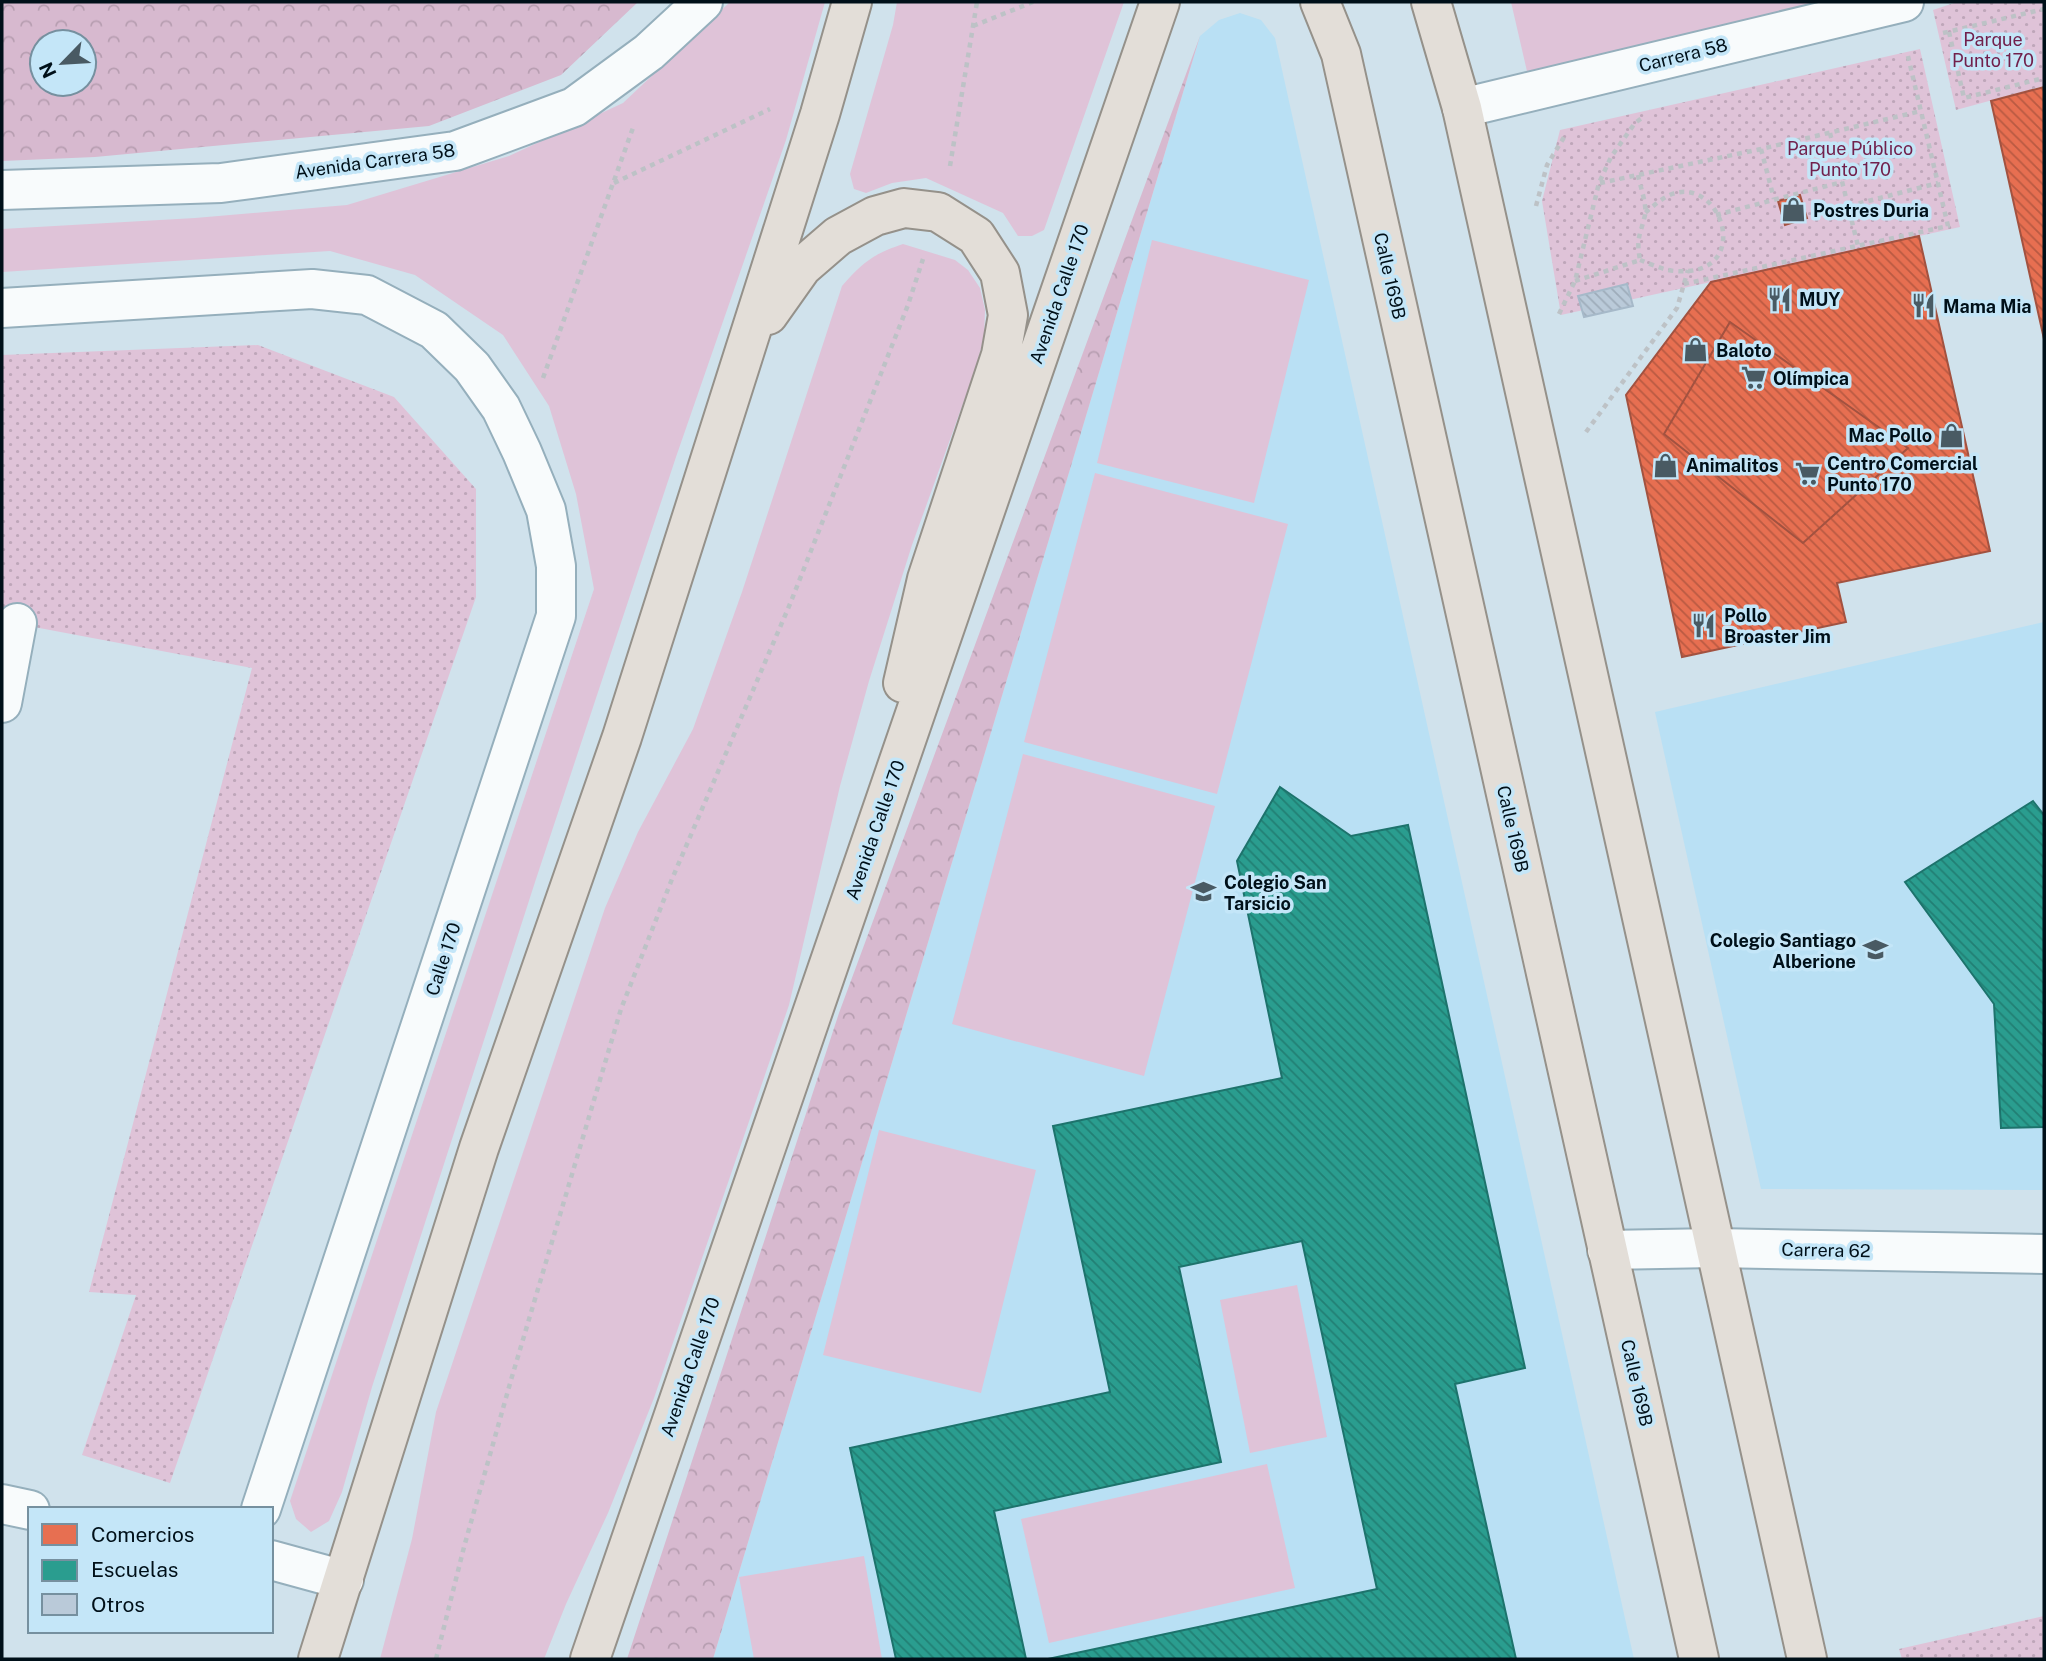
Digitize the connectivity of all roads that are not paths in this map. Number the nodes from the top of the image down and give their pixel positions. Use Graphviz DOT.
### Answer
graph roads {
  1 [pos="704,2"];
  2 [pos="852,2"];
  3 [pos="1160,2"];
  4 [pos="1320,2"];
  5 [pos="1432,2"];
  6 [pos="1904,2"];
  7 [pos="1462,108"];
  8 [pos="2,190"];
  9 [pos="2,308"];
  10 [pos="747,345"];
  11 [pos="17,623"];
  12 [pos="2,703"];
  13 [pos="861,869"];
  14 [pos="1715,1248"];
  15 [pos="1607,1250"];
  16 [pos="2044,1254"];
  17 [pos="2,1504"];
  18 [pos="262,1507"];
  19 [pos="28,1510"];
  20 [pos="273,1561"];
  21 [pos="344,1580"];
  22 [pos="318,1658"];
  23 [pos="590,1659"];
  24 [pos="1699,1659"];
  25 [pos="1807,1659"];
  1 -- 8 [label="street, Avenida Carrera 58"];
  2 -- 10 [label="main road"];
  3 -- 13 [label="main road, Avenida Calle 170"];
  4 -- 15 [label="main road, Calle 169B"];
  5 -- 7 [label="main road"];
  6 -- 7 [label="street, Carrera 58"];
  7 -- 14 [label="main road"];
  9 -- 18 [label="street, Calle 170"];
  10 -- 13 [label="main road"];
  10 -- 21 [label="main road"];
  11 -- 12 [label="street"];
  13 -- 23 [label="main road, Avenida Calle 170"];
  14 -- 15 [label="street, Carrera 62"];
  14 -- 16 [label="street, Carrera 62"];
  14 -- 25 [label="main road"];
  15 -- 24 [label="main road, Calle 169B"];
  17 -- 19 [label="street"];
  20 -- 21 [label="street"];
  21 -- 22 [label="main road"];
}
